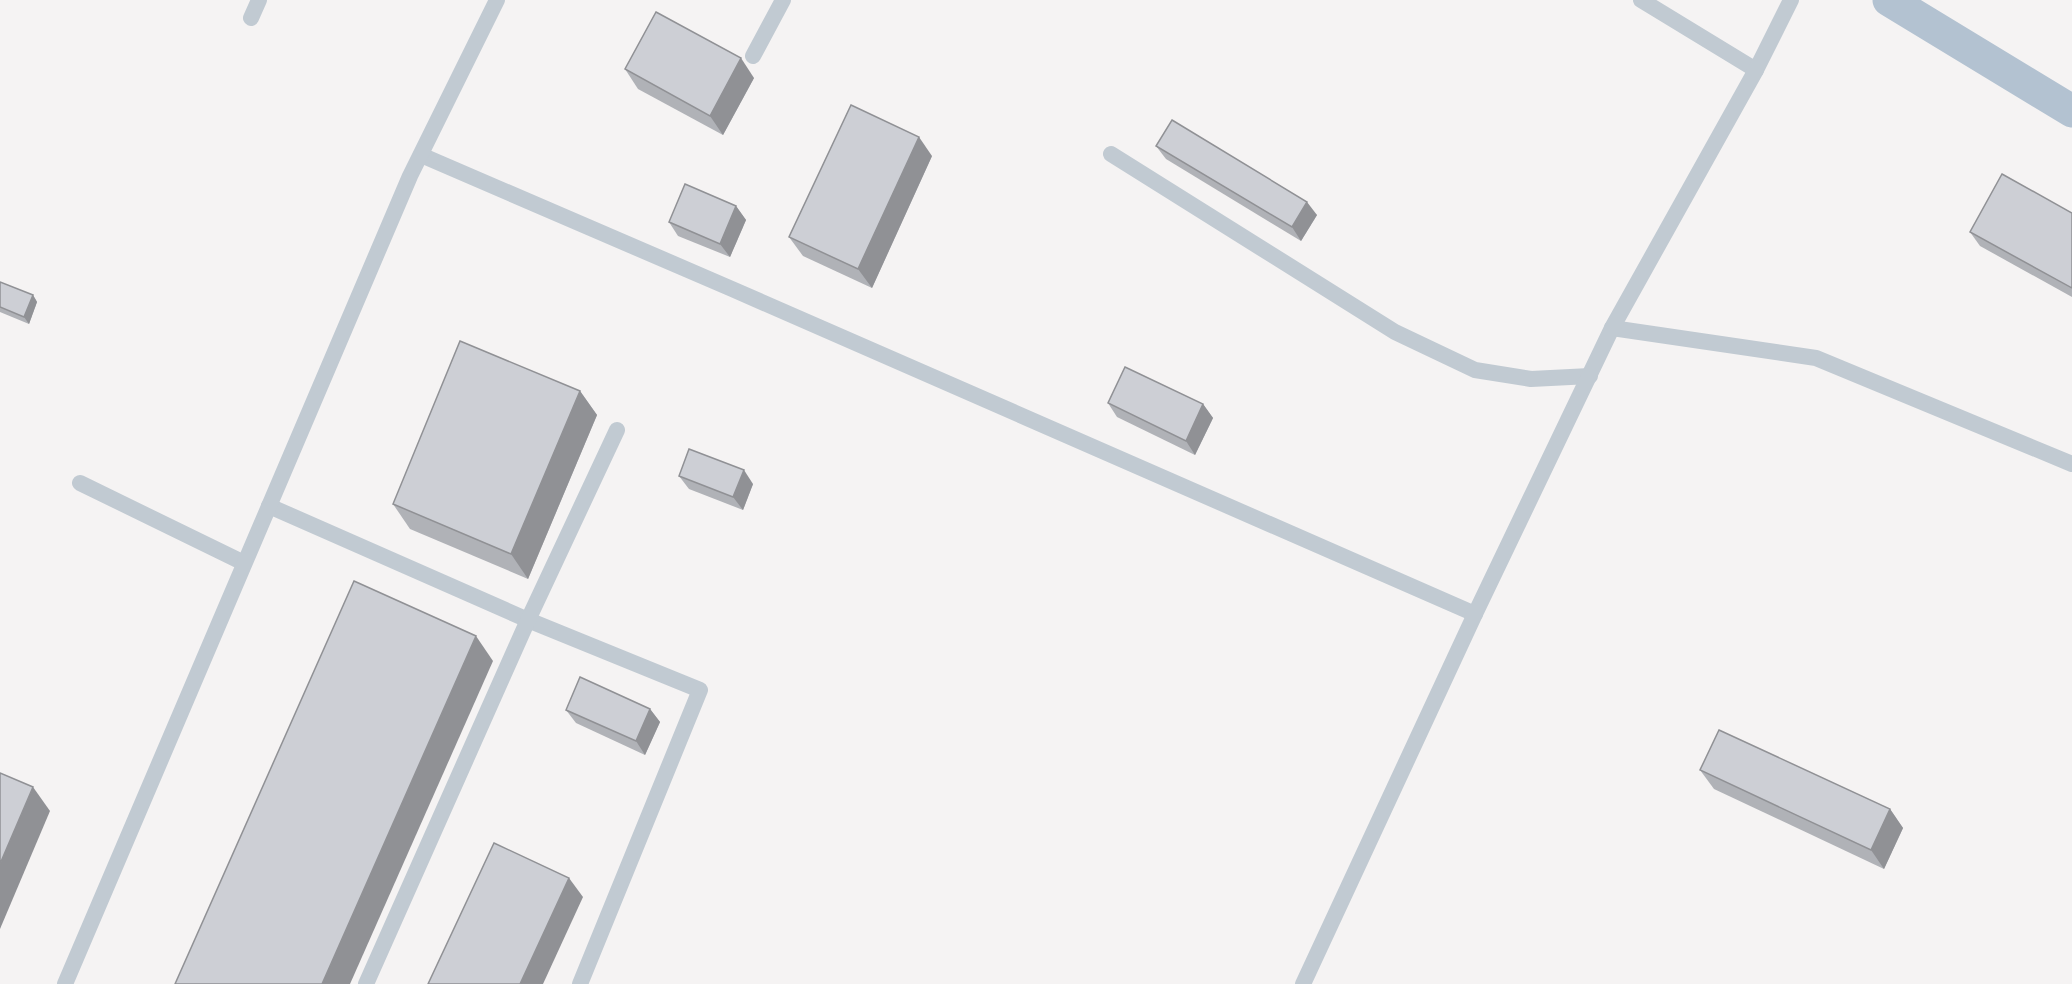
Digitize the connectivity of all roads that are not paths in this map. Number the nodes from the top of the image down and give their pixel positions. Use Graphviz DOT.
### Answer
graph roads {
  1 [pos="259,0"];
  2 [pos="497,0"];
  3 [pos="783,0"];
  4 [pos="1641,0"];
  5 [pos="1791,0"];
  6 [pos="1901,3"];
  7 [pos="251,18"];
  8 [pos="753,56"];
  9 [pos="1756,70"];
  10 [pos="2072,111"];
  11 [pos="1112,154"];
  12 [pos="421,155"];
  13 [pos="1612,328"];
  14 [pos="1590,376"];
  15 [pos="617,430"];
  16 [pos="2072,464"];
  17 [pos="80,483"];
  18 [pos="269,506"];
  19 [pos="244,563"];
  20 [pos="1475,614"];
  21 [pos="528,620"];
  22 [pos="64,984"];
  23 [pos="366,984"];
  24 [pos="580,984"];
  25 [pos="1303,984"];
  1 -- 7 [label="lane"];
  2 -- 12 [label="lane"];
  3 -- 8 [label="lane"];
  4 -- 9 [label="lane"];
  5 -- 9 [label="lane"];
  6 -- 10 [label="main road"];
  9 -- 13 [label="lane"];
  11 -- 14 [label="lane"];
  12 -- 18 [label="lane"];
  12 -- 20 [label="lane"];
  13 -- 14 [label="lane"];
  13 -- 16 [label="lane"];
  14 -- 20 [label="lane"];
  15 -- 21 [label="lane"];
  17 -- 19 [label="lane"];
  18 -- 19 [label="lane"];
  18 -- 21 [label="lane"];
  19 -- 22 [label="lane"];
  20 -- 25 [label="lane"];
  21 -- 23 [label="lane"];
  21 -- 24 [label="lane"];
}
